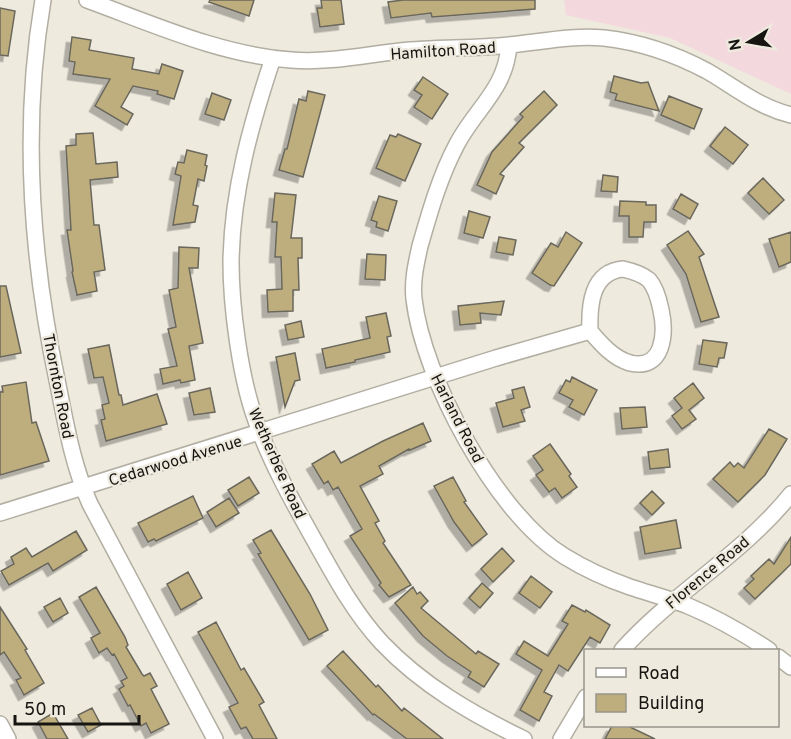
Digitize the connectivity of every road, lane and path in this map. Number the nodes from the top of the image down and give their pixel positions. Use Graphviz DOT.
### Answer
graph roads {
  1 [pos="43,0"];
  2 [pos="87,0"];
  3 [pos="509,45"];
  4 [pos="273,58"];
  5 [pos="789,119"];
  6 [pos="590,332"];
  7 [pos="437,378"];
  8 [pos="261,433"];
  9 [pos="83,488"];
  10 [pos="791,494"];
  11 [pos="0,513"];
  12 [pos="673,600"];
  13 [pos="624,649"];
  14 [pos="766,649"];
  15 [pos="584,699"];
  16 [pos="0,724"];
  17 [pos="8,739"];
  18 [pos="215,739"];
  19 [pos="524,739"];
  20 [pos="561,739"];
  1 -- 9 [label="street, Thornton Road"];
  2 -- 4 [label="street, Hamilton Road"];
  3 -- 4 [label="street, Hamilton Road"];
  3 -- 5 [label="street, Hamilton Road"];
  3 -- 7 [label="street, Harland Road"];
  4 -- 8 [label="street, Wetherbee Road"];
  6 -- 6 [label="street"];
  6 -- 7 [label="street, Cedarwood Avenue"];
  7 -- 8 [label="street, Cedarwood Avenue"];
  7 -- 12 [label="street, Harland Road"];
  8 -- 9 [label="street, Cedarwood Avenue"];
  8 -- 19 [label="street, Wetherbee Road"];
  9 -- 11 [label="street, Cedarwood Avenue"];
  9 -- 18 [label="street, Thornton Road"];
  10 -- 12 [label="street, Florence Road"];
  12 -- 13 [label="street, Florence Road"];
  12 -- 14 [label="street, Harland Road"];
  15 -- 20 [label="street"];
  16 -- 17 [label="street"];
}
